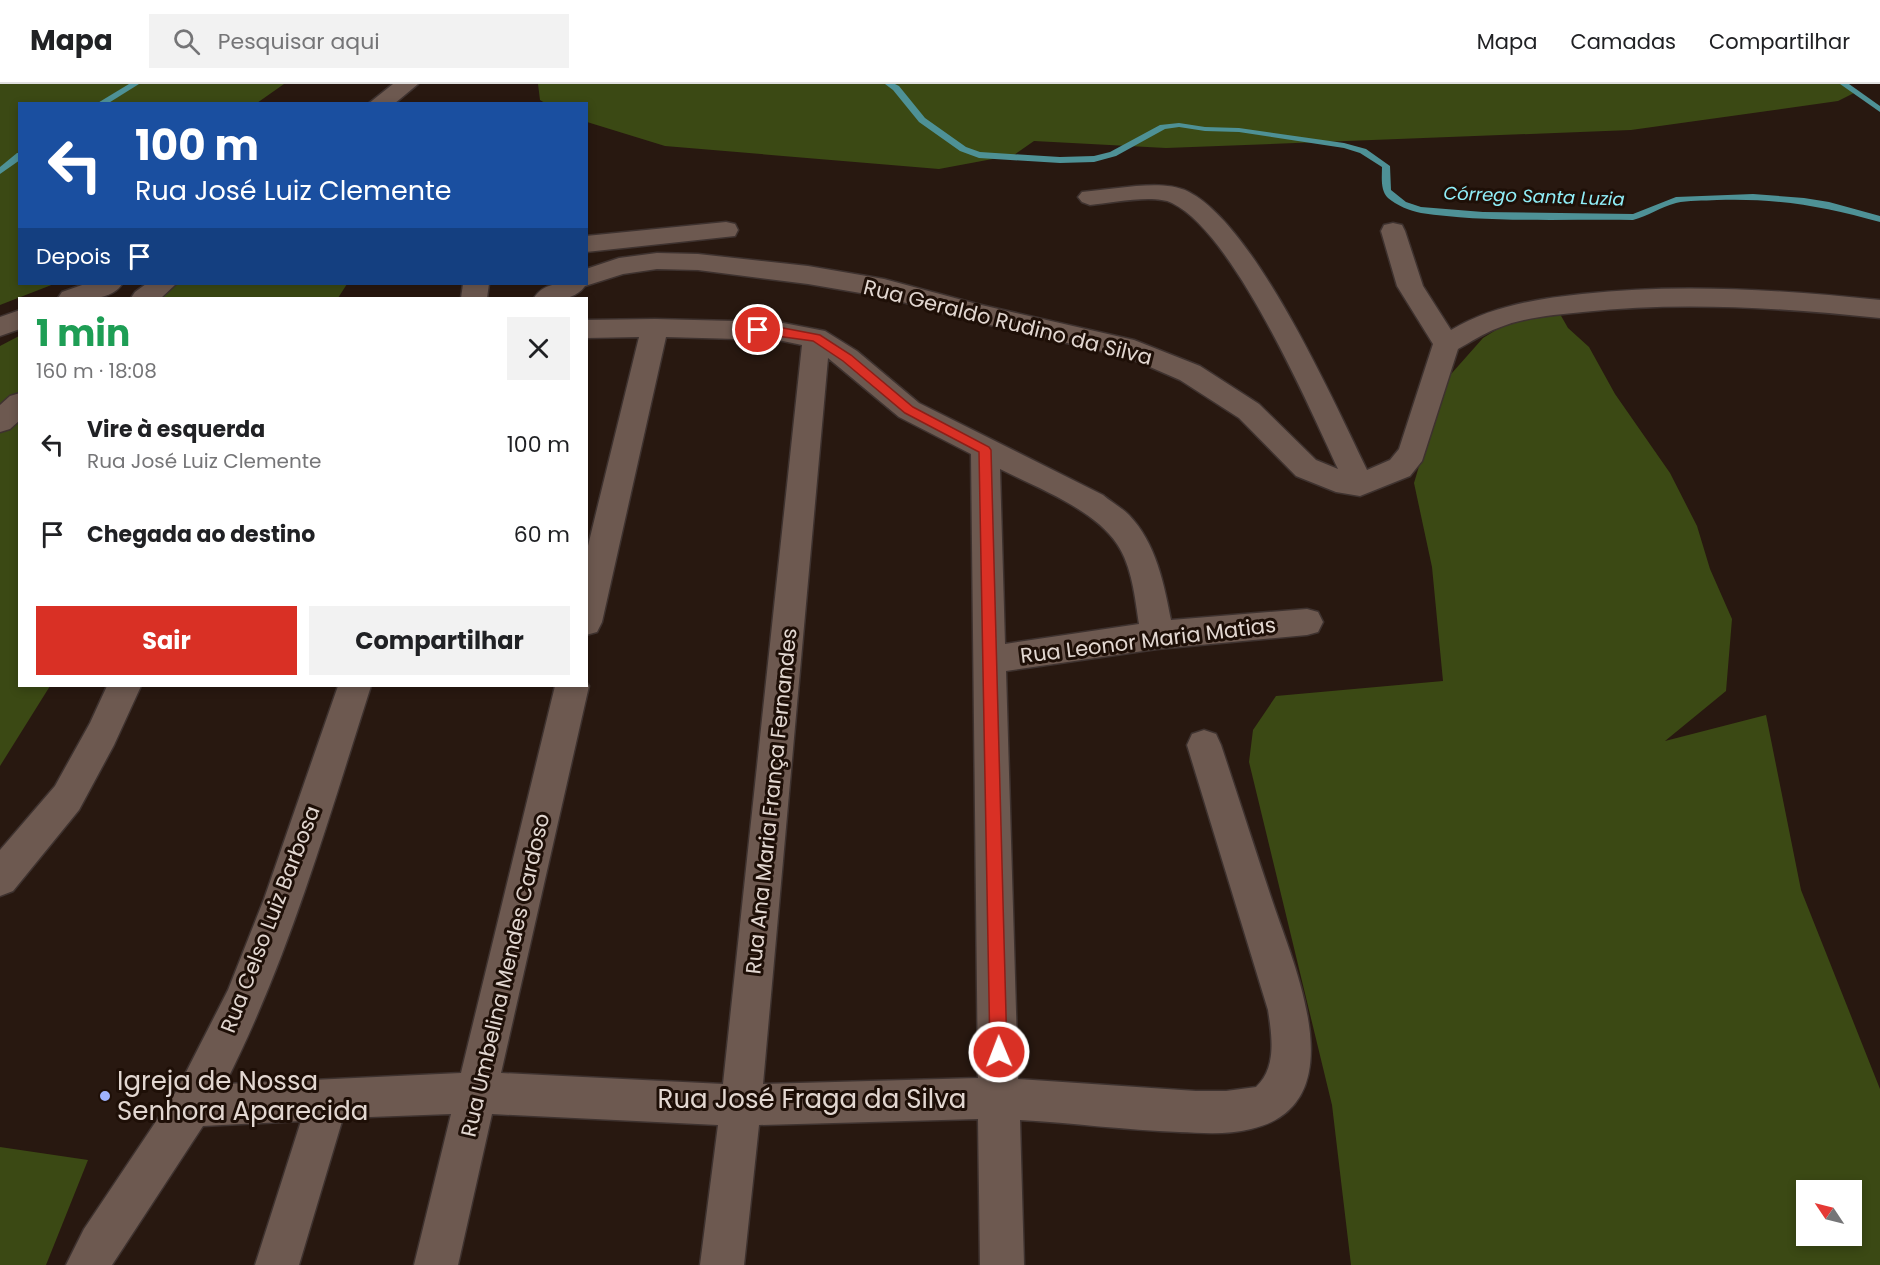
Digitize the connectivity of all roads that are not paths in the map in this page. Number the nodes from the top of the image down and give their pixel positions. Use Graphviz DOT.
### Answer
graph roads {
  1 [pos="407,84"];
  2 [pos="382,102"];
  3 [pos="1090,197"];
  4 [pos="726,230"];
  5 [pos="1393,231"];
  6 [pos="588,244"];
  7 [pos="588,277"];
  8 [pos="106,285"];
  9 [pos="162,285"];
  10 [pos="572,285"];
  11 [pos="74,297"];
  12 [pos="145,297"];
  13 [pos="549,297"];
  14 [pos="1880,309"];
  15 [pos="18,320"];
  16 [pos="0,327"];
  17 [pos="655,328"];
  18 [pos="588,329"];
  19 [pos="816,338"];
  20 [pos="1446,344"];
  21 [pos="18,405"];
  22 [pos="0,422"];
  23 [pos="985,450"];
  24 [pos="1360,485"];
  25 [pos="588,613"];
  26 [pos="1307,622"];
  27 [pos="1157,636"];
  28 [pos="990,660"];
  29 [pos="124,687"];
  30 [pos="354,687"];
  31 [pos="572,687"];
  32 [pos="1204,745"];
  33 [pos="0,878"];
  34 [pos="477,1093"];
  35 [pos="1000,1098"];
  36 [pos="328,1100"];
  37 [pos="741,1105"];
  38 [pos="192,1106"];
  39 [pos="88,1265"];
  40 [pos="277,1265"];
  41 [pos="436,1265"];
  42 [pos="722,1265"];
  43 [pos="1002,1265"];
  1 -- 2 [label="street"];
  3 -- 24 [label="street"];
  4 -- 6 [label="street"];
  5 -- 20 [label="street"];
  7 -- 24 [label="street, Rua Geraldo Rudino da Silva"];
  8 -- 11 [label="street"];
  9 -- 12 [label="street"];
  10 -- 13 [label="street"];
  14 -- 20 [label="street"];
  15 -- 16 [label="street"];
  17 -- 18 [label="street"];
  17 -- 19 [label="street"];
  17 -- 25 [label="street"];
  19 -- 23 [label="street"];
  19 -- 37 [label="street, Rua Ana Maria França Fernandes"];
  20 -- 24 [label="street"];
  21 -- 22 [label="street"];
  23 -- 27 [label="street"];
  23 -- 28 [label="street"];
  26 -- 27 [label="street, Rua Leonor Maria Matias"];
  27 -- 28 [label="street, Rua Leonor Maria Matias"];
  28 -- 35 [label="street"];
  29 -- 33 [label="street"];
  30 -- 38 [label="street, Rua Celso Luiz Barbosa"];
  31 -- 34 [label="street, Rua Umbelina Mendes Cardoso"];
  32 -- 35 [label="street, Rua José Fraga da Silva"];
  34 -- 36 [label="street, Rua José Fraga da Silva"];
  34 -- 37 [label="street, Rua José Fraga da Silva"];
  34 -- 41 [label="street, Rua Umbelina Mendes Cardoso"];
  35 -- 37 [label="street, Rua José Fraga da Silva"];
  35 -- 43 [label="street"];
  36 -- 38 [label="street, Rua José Fraga da Silva"];
  36 -- 40 [label="street"];
  37 -- 42 [label="street, Rua Ana Maria França Fernandes"];
  38 -- 39 [label="street, Rua Celso Luiz Barbosa"];
}
